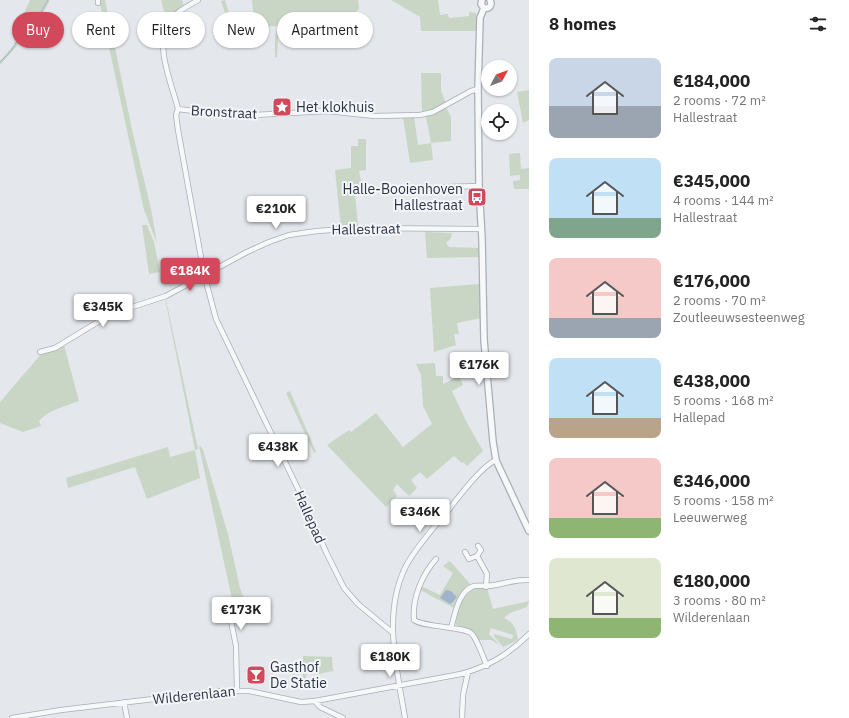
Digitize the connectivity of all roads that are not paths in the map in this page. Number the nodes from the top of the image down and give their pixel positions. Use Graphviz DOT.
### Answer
graph roads {
  1 [pos="198,0"];
  2 [pos="482,0"];
  3 [pos="491,0"];
  4 [pos="484,8"];
  5 [pos="478,89"];
  6 [pos="178,109"];
  7 [pos="479,186"];
  8 [pos="444,187"];
  9 [pos="481,229"];
  10 [pos="204,274"];
  11 [pos="40,352"];
  12 [pos="496,460"];
  13 [pos="529,531"];
  14 [pos="478,546"];
  15 [pos="465,552"];
  16 [pos="477,556"];
  17 [pos="436,559"];
  18 [pos="529,580"];
  19 [pos="486,587"];
  20 [pos="227,600"];
  21 [pos="451,628"];
  22 [pos="393,633"];
  23 [pos="529,634"];
  24 [pos="487,666"];
  25 [pos="468,672"];
  26 [pos="400,685"];
  27 [pos="237,690"];
  28 [pos="315,701"];
  29 [pos="124,702"];
  30 [pos="12,718"];
  31 [pos="127,718"];
  32 [pos="344,718"];
  33 [pos="405,718"];
  34 [pos="462,718"];
  1 -- 6 [label="street, Bronstraat"];
  2 -- 4 [label="street"];
  3 -- 4 [label="street"];
  4 -- 5 [label="street"];
  5 -- 6 [label="street, Bronstraat"];
  5 -- 7 [label="street"];
  6 -- 10 [label="street, Bronstraat"];
  7 -- 8 [label="street"];
  7 -- 9 [label="street"];
  9 -- 10 [label="street, Hallestraat"];
  9 -- 12 [label="street"];
  10 -- 11 [label="street, Hallestraat"];
  10 -- 22 [label="street, Hallepad"];
  12 -- 13 [label="street"];
  12 -- 22 [label="street"];
  14 -- 16 [label="street"];
  15 -- 16 [label="street"];
  16 -- 19 [label="street"];
  17 -- 21 [label="street"];
  18 -- 19 [label="street"];
  19 -- 21 [label="street"];
  20 -- 27 [label="street"];
  21 -- 24 [label="street"];
  22 -- 26 [label="street"];
  23 -- 24 [label="street, Wilderenlaan"];
  24 -- 25 [label="street, Wilderenlaan"];
  25 -- 26 [label="street, Wilderenlaan"];
  25 -- 34 [label="street"];
  26 -- 28 [label="street, Wilderenlaan"];
  26 -- 33 [label="street"];
  27 -- 28 [label="street, Wilderenlaan"];
  27 -- 29 [label="street, Wilderenlaan"];
  28 -- 32 [label="street"];
  29 -- 30 [label="street, Wilderenlaan"];
  29 -- 31 [label="street"];
}
